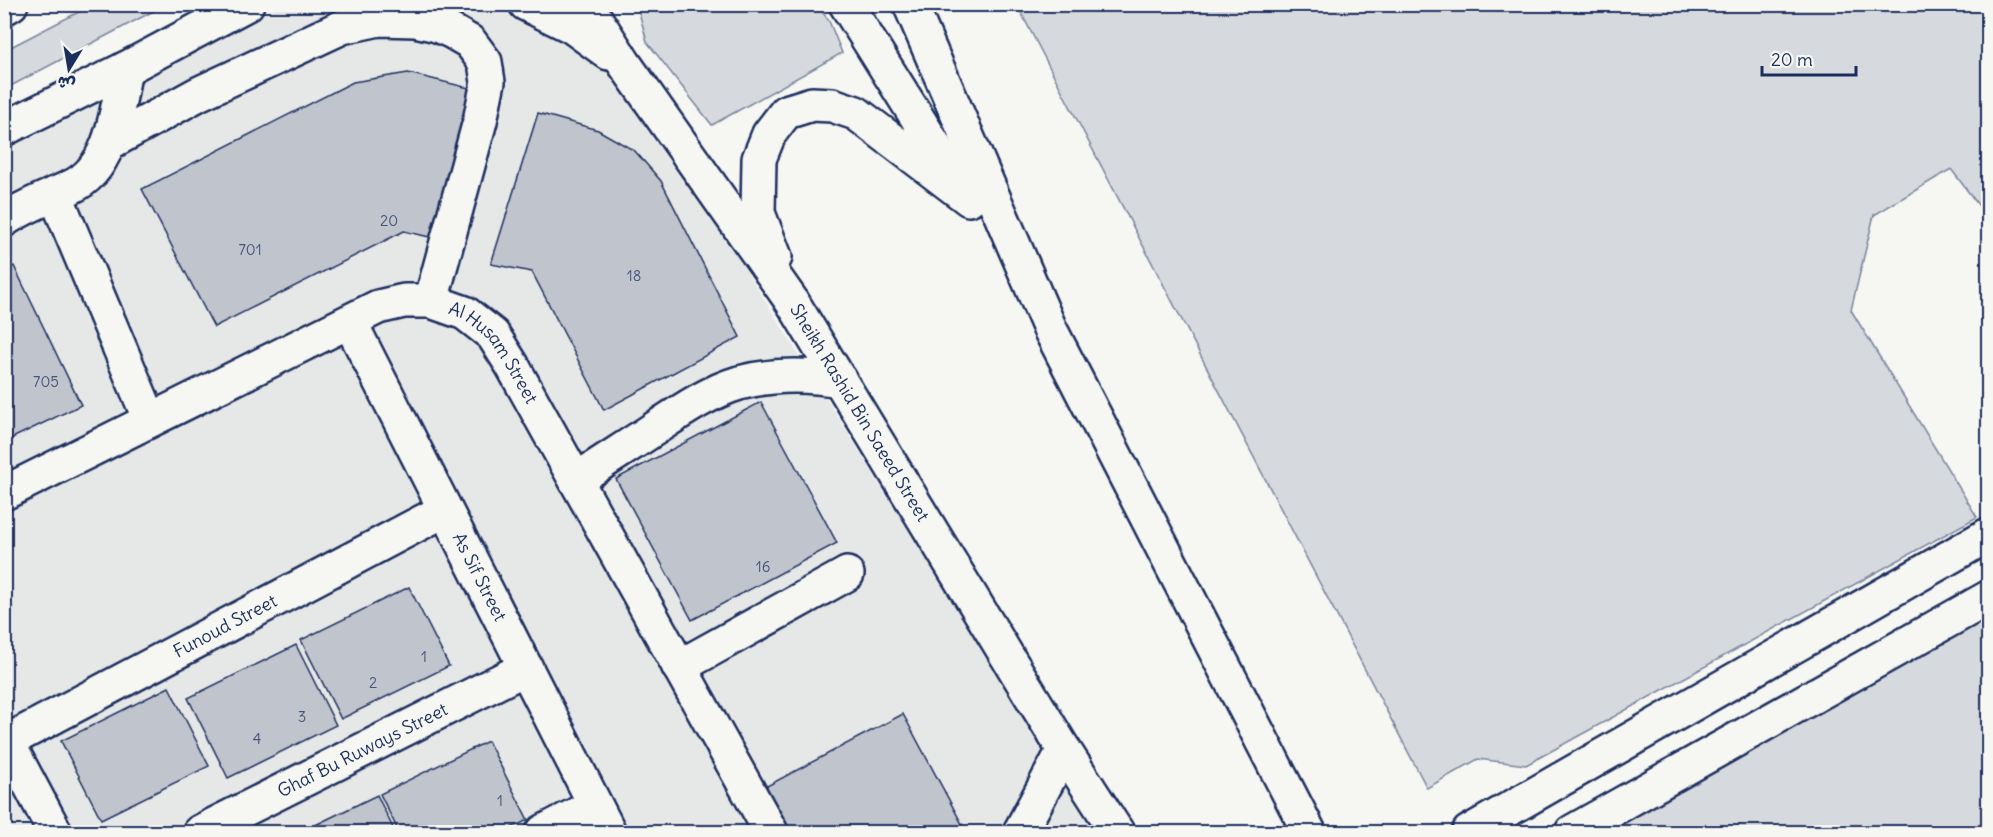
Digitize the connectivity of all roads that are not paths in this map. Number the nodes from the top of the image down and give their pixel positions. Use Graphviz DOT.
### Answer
graph roads {
  1 [pos="11,4"];
  2 [pos="247,4"];
  3 [pos="525,4"];
  4 [pos="586,4"];
  5 [pos="609,4"];
  6 [pos="846,4"];
  7 [pos="910,4"];
  8 [pos="4,8"];
  9 [pos="624,63"];
  10 [pos="125,69"];
  11 [pos="4,129"];
  12 [pos="108,142"];
  13 [pos="55,194"];
  14 [pos="969,199"];
  15 [pos="4,220"];
  16 [pos="431,301"];
  17 [pos="793,303"];
  18 [pos="350,322"];
  19 [pos="1050,329"];
  20 [pos="840,380"];
  21 [pos="150,420"];
  22 [pos="576,480"];
  23 [pos="4,493"];
  24 [pos="445,510"];
  25 [pos="1989,535"];
  26 [pos="847,574"];
  27 [pos="1989,598"];
  28 [pos="680,667"];
  29 [pos="526,669"];
  30 [pos="5,740"];
  31 [pos="1064,750"];
  32 [pos="602,819"];
  33 [pos="55,832"];
  34 [pos="200,832"];
  35 [pos="543,832"];
  36 [pos="771,832"];
  37 [pos="1020,832"];
  38 [pos="1117,832"];
  39 [pos="1309,832"];
  40 [pos="1469,832"];
  41 [pos="1572,832"];
  1 -- 8 [label="street"];
  2 -- 10 [label="street"];
  3 -- 9 [label="street"];
  4 -- 9 [label="street, Sheikh Rashid Bin Saeed Street"];
  5 -- 9 [label="street"];
  6 -- 14 [label="street"];
  7 -- 19 [label="street"];
  9 -- 17 [label="street, Sheikh Rashid Bin Saeed Street"];
  10 -- 11 [label="street"];
  10 -- 12 [label="street"];
  12 -- 13 [label="street"];
  12 -- 16 [label="street"];
  13 -- 15 [label="street"];
  13 -- 21 [label="street"];
  14 -- 17 [label="street"];
  14 -- 19 [label="street"];
  16 -- 18 [label="street, Al Husam Street"];
  16 -- 22 [label="street, Al Husam Street"];
  17 -- 20 [label="street, Sheikh Rashid Bin Saeed Street"];
  18 -- 21 [label="street, Al Husam Street"];
  18 -- 24 [label="street, As Sif Street"];
  19 -- 39 [label="street"];
  20 -- 22 [label="street"];
  20 -- 31 [label="street, Sheikh Rashid Bin Saeed Street"];
  21 -- 23 [label="street, Al Husam Street"];
  22 -- 28 [label="street, Al Husam Street"];
  24 -- 29 [label="street, As Sif Street"];
  24 -- 30 [label="street, Funoud Street"];
  25 -- 40 [label="street"];
  26 -- 28 [label="street"];
  27 -- 41 [label="street"];
  28 -- 36 [label="street, Al Husam Street"];
  29 -- 32 [label="street, As Sif Street"];
  29 -- 34 [label="street, Ghaf Bu Ruways Street"];
  30 -- 33 [label="street"];
  31 -- 37 [label="street"];
  31 -- 38 [label="street, Sheikh Rashid Bin Saeed Street"];
  32 -- 35 [label="street"];
}
